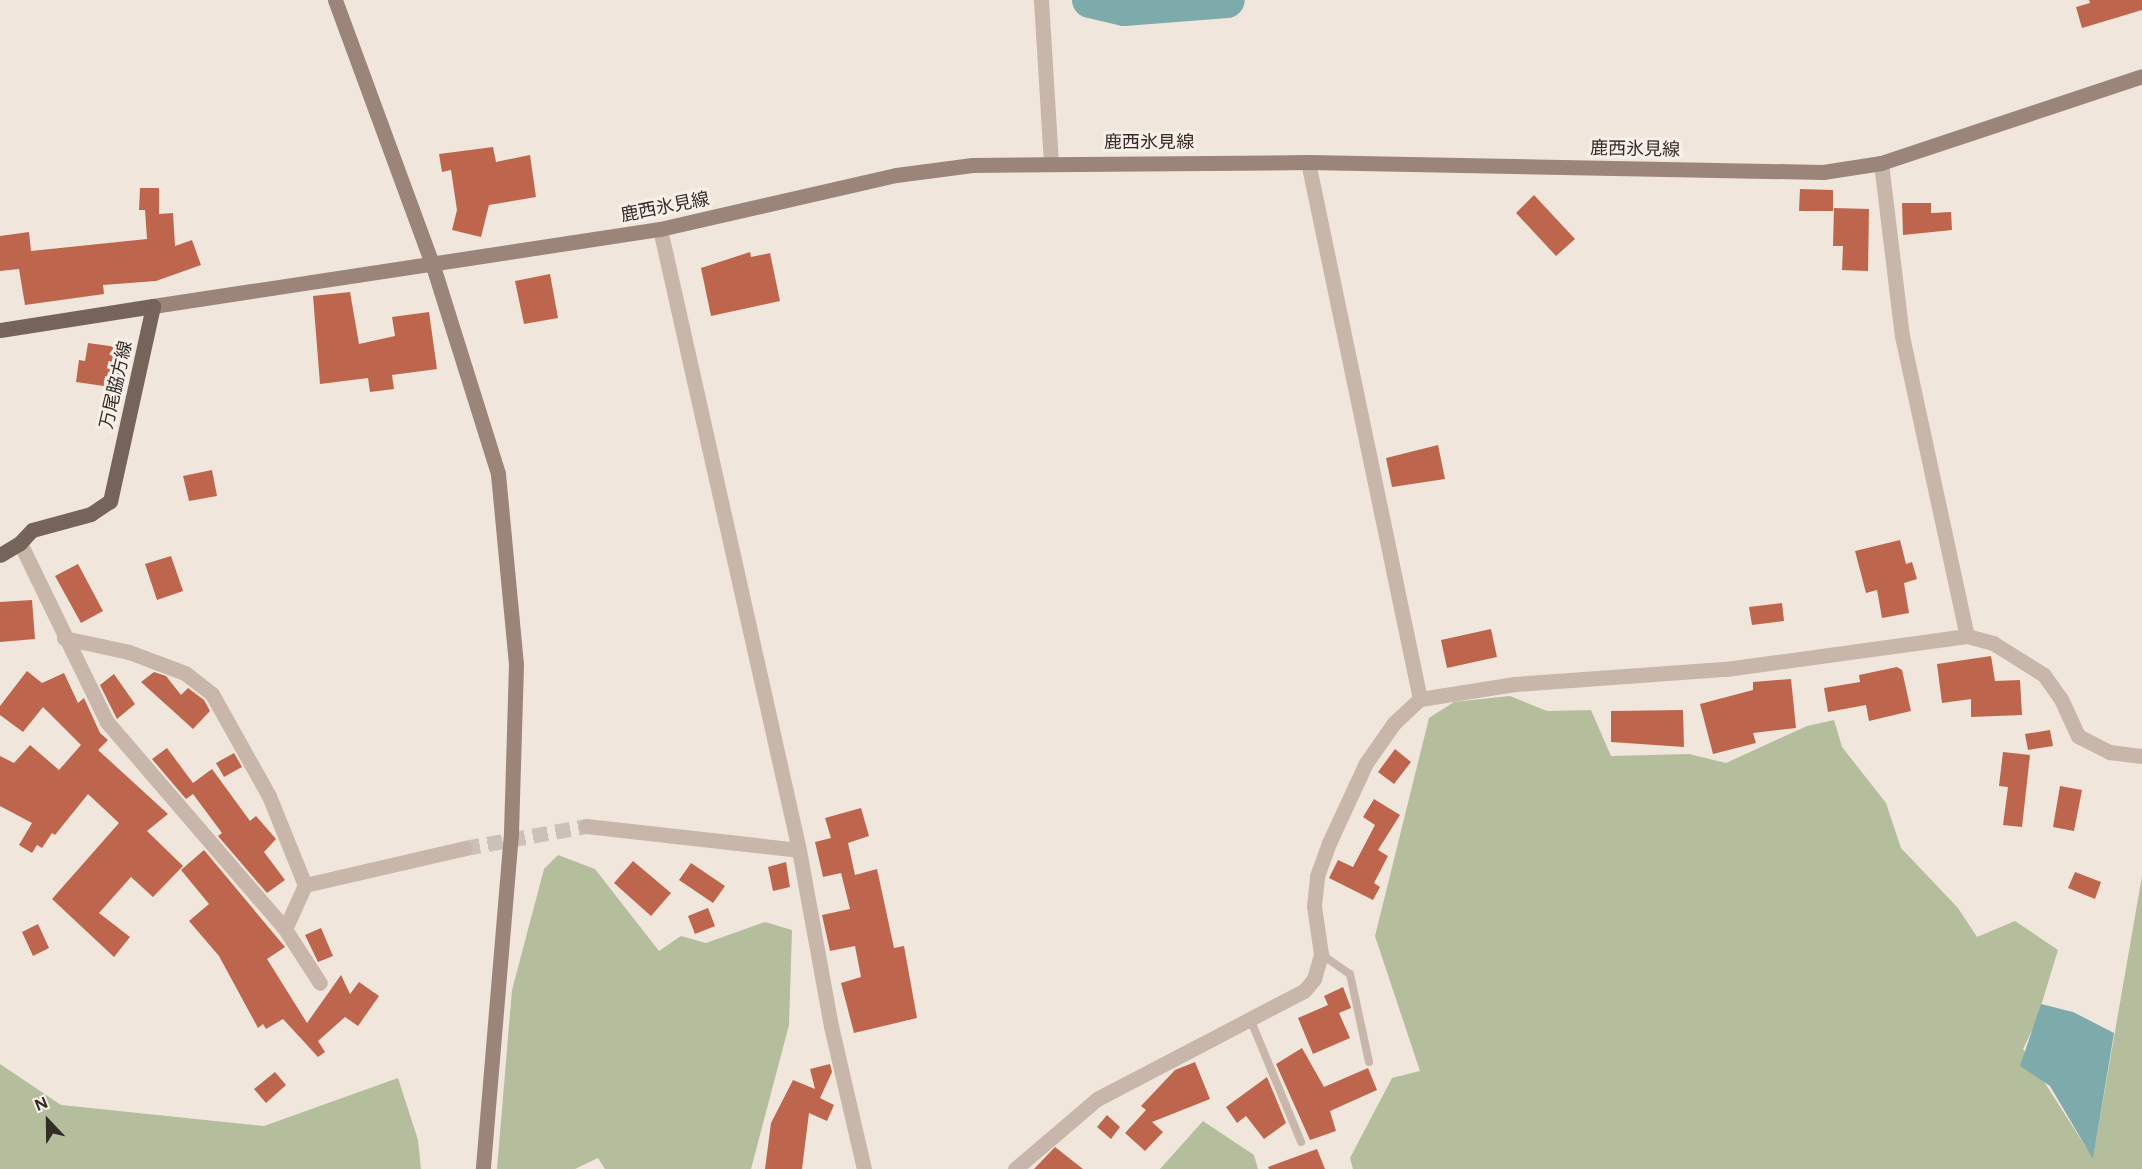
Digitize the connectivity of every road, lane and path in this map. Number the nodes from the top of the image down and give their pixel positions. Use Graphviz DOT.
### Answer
graph roads {
  1 [pos="335,0"];
  2 [pos="1041,0"];
  3 [pos="2142,76"];
  4 [pos="1051,162"];
  5 [pos="1308,162"];
  6 [pos="1881,163"];
  7 [pos="660,229"];
  8 [pos="433,267"];
  9 [pos="153,306"];
  10 [pos="0,330"];
  11 [pos="20,543"];
  12 [pos="0,555"];
  13 [pos="1967,636"];
  14 [pos="64,638"];
  15 [pos="1420,699"];
  16 [pos="2142,756"];
  17 [pos="586,826"];
  18 [pos="465,848"];
  19 [pos="799,849"];
  20 [pos="305,885"];
  21 [pos="285,929"];
  22 [pos="1322,954"];
  23 [pos="320,983"];
  24 [pos="1251,1021"];
  25 [pos="1369,1062"];
  26 [pos="1301,1142"];
  27 [pos="483,1169"];
  28 [pos="864,1169"];
  29 [pos="1015,1169"];
  1 -- 8 [label="main road"];
  2 -- 4 [label="street"];
  3 -- 6 [label="main road, 鹿西氷見線"];
  4 -- 5 [label="main road, 鹿西氷見線"];
  4 -- 7 [label="main road, 鹿西氷見線"];
  5 -- 6 [label="main road, 鹿西氷見線"];
  5 -- 15 [label="street"];
  6 -- 13 [label="street"];
  7 -- 8 [label="main road, 鹿西氷見線"];
  7 -- 19 [label="street"];
  8 -- 9 [label="main road, 鹿西氷見線"];
  8 -- 27 [label="main road"];
  9 -- 10 [label="main road, 万尾脇方線"];
  9 -- 11 [label="main road, 万尾脇方線"];
  11 -- 12 [label="main road, 万尾脇方線"];
  11 -- 14 [label="street"];
  13 -- 15 [label="street"];
  13 -- 16 [label="street"];
  14 -- 20 [label="street"];
  14 -- 21 [label="street"];
  15 -- 22 [label="street"];
  17 -- 19 [label="street"];
  18 -- 20 [label="street"];
  19 -- 28 [label="street"];
  20 -- 21 [label="street"];
  21 -- 23 [label="street"];
  22 -- 24 [label="street"];
  22 -- 25 [label="lane"];
  24 -- 26 [label="lane"];
  24 -- 29 [label="street"];
}
